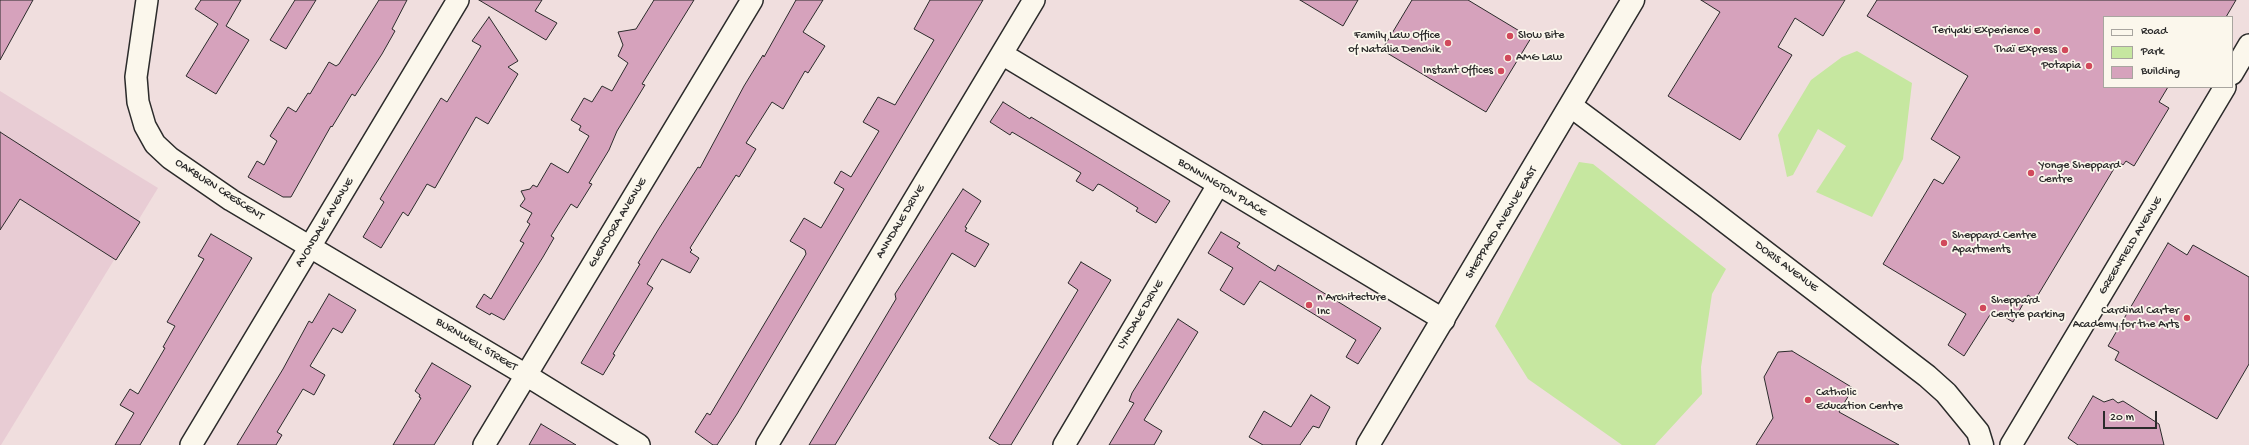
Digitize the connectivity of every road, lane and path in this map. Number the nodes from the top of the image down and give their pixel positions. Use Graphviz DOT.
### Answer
graph roads {
  1 [pos="146,0"];
  2 [pos="458,0"];
  3 [pos="752,0"];
  4 [pos="1034,0"];
  5 [pos="1633,0"];
  6 [pos="2249,45"];
  7 [pos="1002,54"];
  8 [pos="2233,72"];
  9 [pos="2224,88"];
  10 [pos="1571,106"];
  11 [pos="1218,185"];
  12 [pos="311,246"];
  13 [pos="1444,320"];
  14 [pos="526,375"];
  15 [pos="190,445"];
  16 [pos="484,445"];
  17 [pos="639,445"];
  18 [pos="767,445"];
  19 [pos="1064,445"];
  20 [pos="1368,445"];
  21 [pos="1982,445"];
  22 [pos="2010,445"];
  1 -- 12 [label="street, OAKBURN CRESCENT"];
  2 -- 12 [label="street, AVONDALE AVENUE"];
  3 -- 14 [label="street, GLENDORA AVENUE"];
  4 -- 7 [label="street, ANNDALE DRIVE"];
  5 -- 10 [label="street, SHEPPARD AVENUE EAST"];
  6 -- 8 [label="street"];
  7 -- 11 [label="street, BONNINGTON PLACE"];
  7 -- 18 [label="street, ANNDALE DRIVE"];
  9 -- 22 [label="street, GREENFIELD AVENUE"];
  10 -- 13 [label="street, SHEPPARD AVENUE EAST"];
  10 -- 21 [label="street, DORIS AVENUE"];
  11 -- 13 [label="street, BONNINGTON PLACE"];
  11 -- 19 [label="street, LYNDALE DRIVE"];
  12 -- 14 [label="street, BURNWELL STREET"];
  12 -- 15 [label="street, AVONDALE AVENUE"];
  13 -- 20 [label="street, SHEPPARD AVENUE EAST"];
  14 -- 16 [label="street, GLENDORA AVENUE"];
  14 -- 17 [label="street, BURNWELL STREET"];
}
